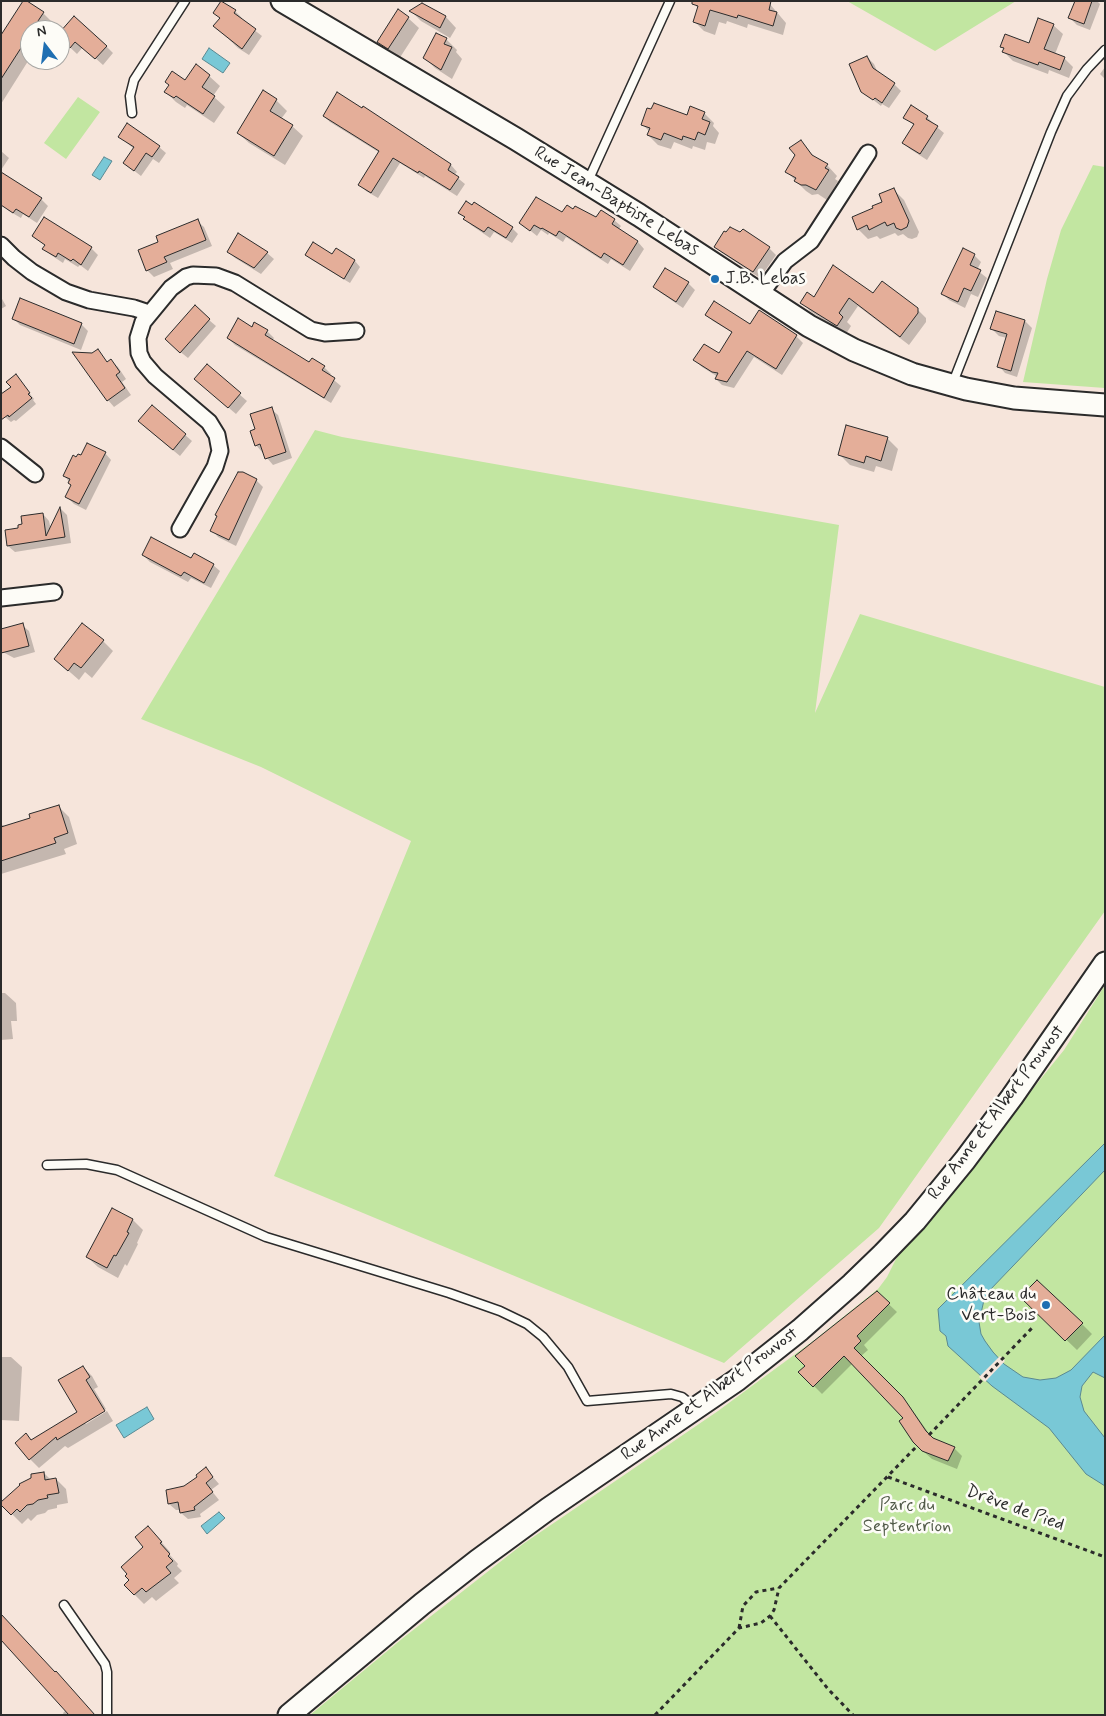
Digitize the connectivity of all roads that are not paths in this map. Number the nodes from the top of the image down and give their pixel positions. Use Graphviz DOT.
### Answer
graph roads {
  1 [pos="186,1"];
  2 [pos="282,1"];
  3 [pos="670,1"];
  4 [pos="1105,50"];
  5 [pos="132,113"];
  6 [pos="868,153"];
  7 [pos="587,183"];
  8 [pos="1,245"];
  9 [pos="760,295"];
  10 [pos="149,313"];
  11 [pos="356,332"];
  12 [pos="952,386"];
  13 [pos="1105,405"];
  14 [pos="1,447"];
  15 [pos="35,474"];
  16 [pos="180,529"];
  17 [pos="54,592"];
  18 [pos="1,598"];
  19 [pos="1105,963"];
  20 [pos="47,1165"];
  21 [pos="696,1409"];
  22 [pos="64,1605"];
  23 [pos="108,1715"];
  24 [pos="289,1715"];
  1 -- 5 [label="lane"];
  2 -- 7 [label="street, Rue Jean-Baptiste Lebas"];
  3 -- 7 [label="lane"];
  4 -- 12 [label="lane"];
  6 -- 9 [label="street"];
  7 -- 9 [label="street, Rue Jean-Baptiste Lebas"];
  8 -- 10 [label="street"];
  9 -- 12 [label="street, Rue Jean-Baptiste Lebas"];
  10 -- 11 [label="street"];
  10 -- 16 [label="street"];
  12 -- 13 [label="street, Rue Jean-Baptiste Lebas"];
  14 -- 15 [label="street"];
  17 -- 18 [label="street"];
  19 -- 21 [label="street, Rue Anne et Albert Prouvost"];
  20 -- 21 [label="lane"];
  21 -- 24 [label="street, Rue Anne et Albert Prouvost"];
  22 -- 23 [label="lane"];
}
